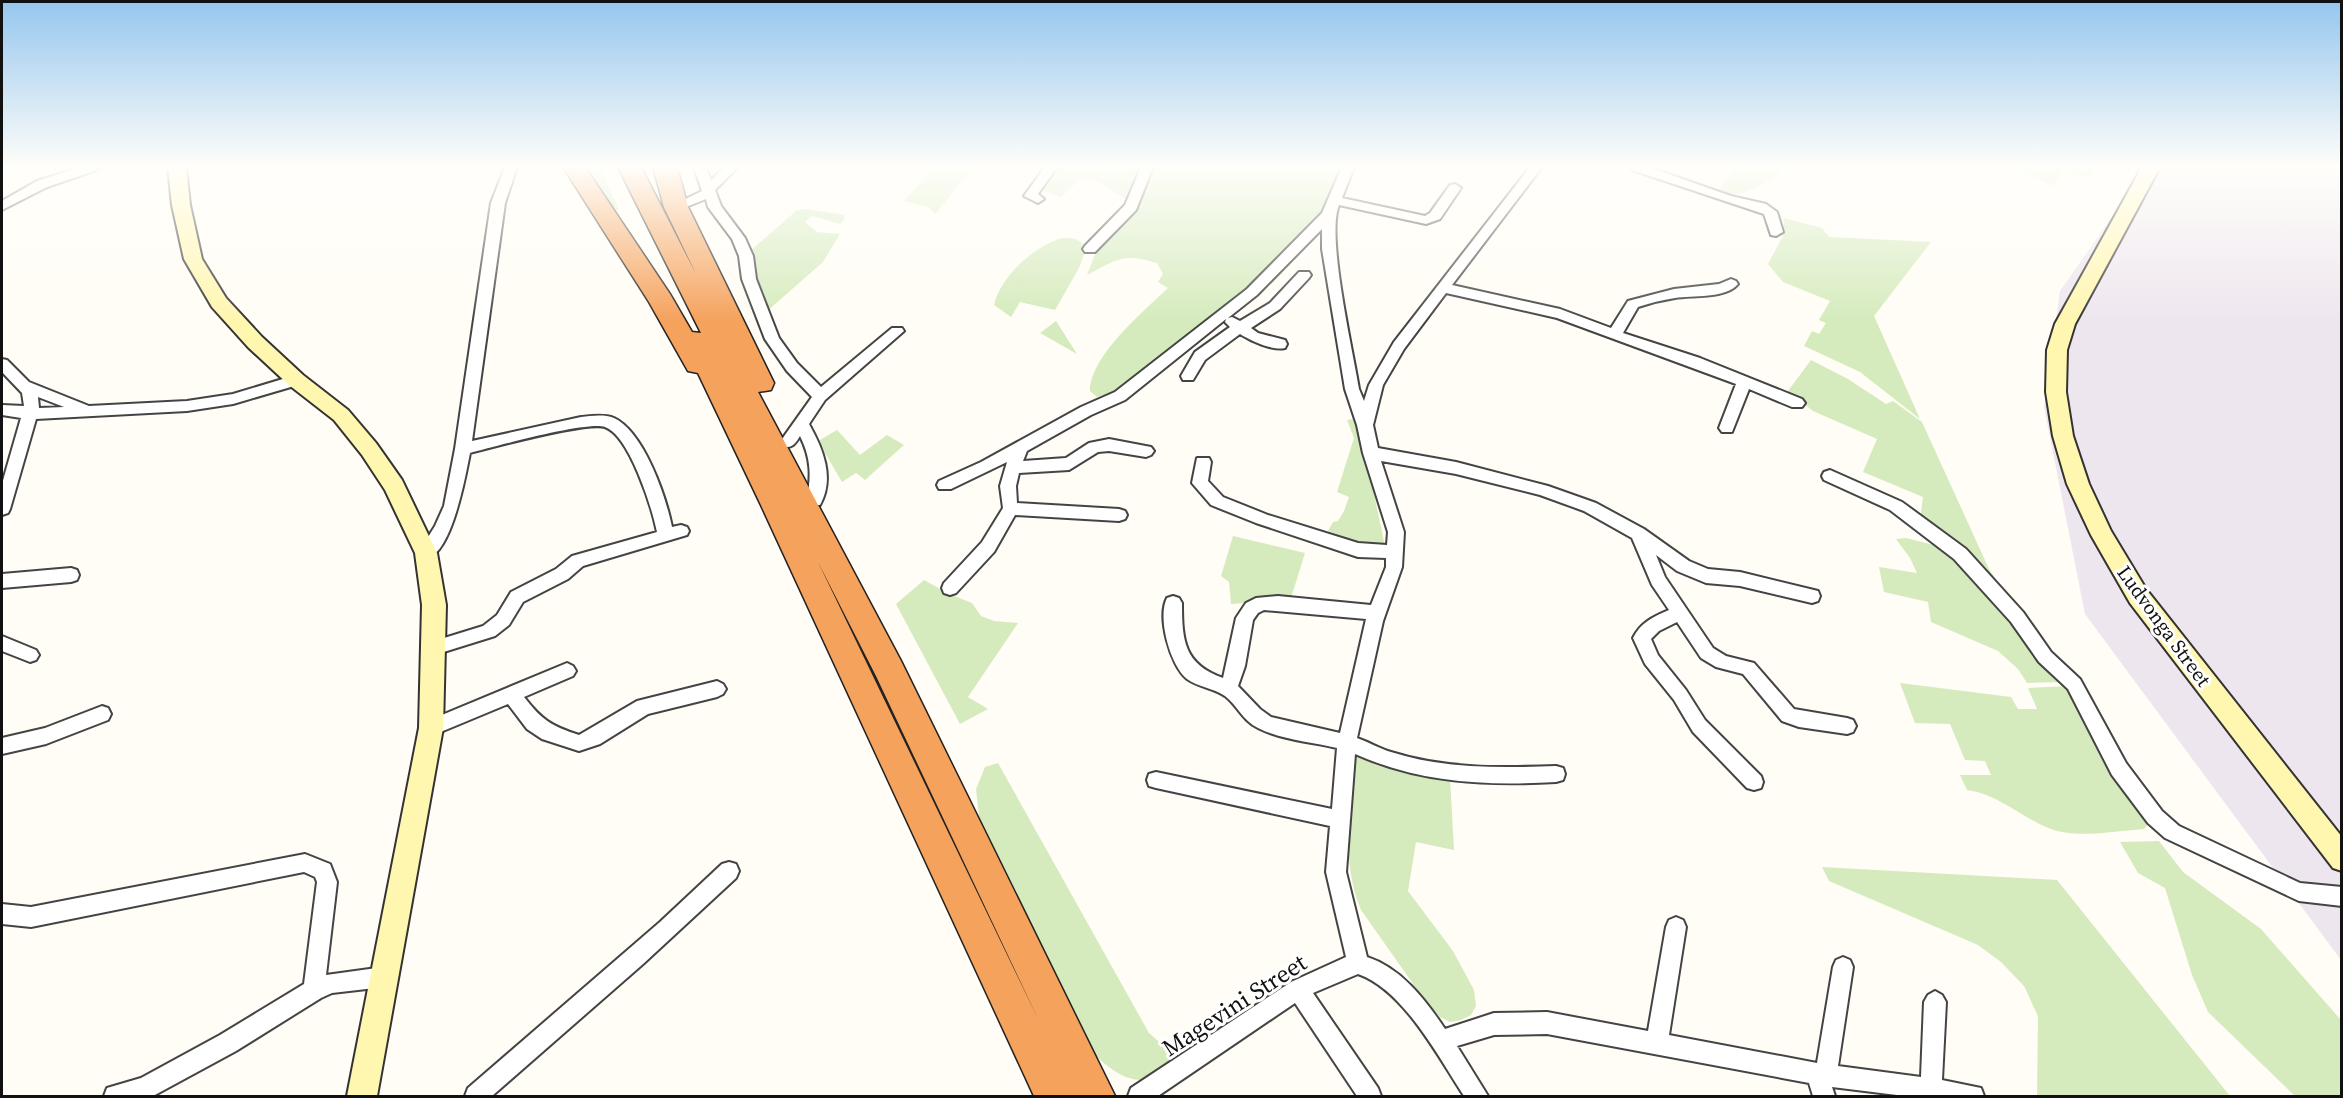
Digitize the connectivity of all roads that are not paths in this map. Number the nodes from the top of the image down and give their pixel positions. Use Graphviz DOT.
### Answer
graph roads {
  1 [pos="184,218"];
  2 [pos="496,218"];
  3 [pos="608,218"];
  4 [pos="635,218"];
  5 [pos="655,218"];
  6 [pos="682,218"];
  7 [pos="723,218"];
  8 [pos="1120,218"];
  9 [pos="1320,218"];
  10 [pos="1330,218"];
  11 [pos="1412,218"];
  12 [pos="1430,218"];
  13 [pos="1497,218"];
  14 [pos="1772,218"];
  15 [pos="2123,218"];
  16 [pos="1776,232"];
  17 [pos="1090,249"];
  18 [pos="1304,275"];
  19 [pos="1731,284"];
  20 [pos="1443,288"];
  21 [pos="1220,318"];
  22 [pos="1241,327"];
  23 [pos="897,331"];
  24 [pos="1614,335"];
  25 [pos="1280,344"];
  26 [pos="2,364"];
  27 [pos="1188,376"];
  28 [pos="296,380"];
  29 [pos="1744,382"];
  30 [pos="25,386"];
  31 [pos="820,396"];
  32 [pos="1797,403"];
  33 [pos="2,410"];
  34 [pos="90,410"];
  35 [pos="30,414"];
  36 [pos="1365,425"];
  37 [pos="1727,428"];
  38 [pos="794,433"];
  39 [pos="1020,448"];
  40 [pos="463,449"];
  41 [pos="1146,451"];
  42 [pos="1371,453"];
  43 [pos="1203,462"];
  44 [pos="1013,468"];
  45 [pos="1830,476"];
  46 [pos="945,485"];
  47 [pos="775,503"];
  48 [pos="1011,508"];
  49 [pos="2,509"];
  50 [pos="1119,515"];
  51 [pos="1638,534"];
  52 [pos="1395,552"];
  53 [pos="426,553"];
  54 [pos="71,575"];
  55 [pos="2,580"];
  56 [pos="950,588"];
  57 [pos="1812,596"];
  58 [pos="1173,603"];
  59 [pos="1377,613"];
  60 [pos="1679,613"];
  61 [pos="2,643"];
  62 [pos="434,648"];
  63 [pos="30,655"];
  64 [pos="890,670"];
  65 [pos="567,671"];
  66 [pos="717,689"];
  67 [pos="1228,689"];
  68 [pos="512,696"];
  69 [pos="102,714"];
  70 [pos="1846,726"];
  71 [pos="431,728"];
  72 [pos="1347,743"];
  73 [pos="2,746"];
  74 [pos="1556,774"];
  75 [pos="1156,780"];
  76 [pos="1754,782"];
  77 [pos="1341,820"];
  78 [pos="2342,859"];
  79 [pos="729,871"];
  80 [pos="2342,897"];
  81 [pos="2,914"];
  82 [pos="1676,927"];
  83 [pos="1358,964"];
  84 [pos="1843,967"];
  85 [pos="384,977"];
  86 [pos="1298,989"];
  87 [pos="314,990"];
  88 [pos="1935,1002"];
  89 [pos="1440,1041"];
  90 [pos="1657,1043"];
  91 [pos="1823,1082"];
  92 [pos="1931,1089"];
  93 [pos="115,1096"];
  94 [pos="362,1096"];
  95 [pos="476,1096"];
  96 [pos="1054,1096"];
  97 [pos="1095,1096"];
  98 [pos="1139,1096"];
  99 [pos="1370,1096"];
  100 [pos="1477,1096"];
  101 [pos="1973,1096"];
  1 -- 28 [label="street"];
  2 -- 40 [label="street"];
  3 -- 47 [label="highway"];
  4 -- 47 [label="highway"];
  5 -- 64 [label="highway"];
  6 -- 38 [label="highway"];
  7 -- 31 [label="street"];
  8 -- 17 [label="street"];
  9 -- 21 [label="street"];
  10 -- 36 [label="street"];
  11 -- 12 [label="street"];
  13 -- 20 [label="street"];
  14 -- 16 [label="street"];
  15 -- 78 [label="street, Ludvonga Street"];
  18 -- 22 [label="street"];
  19 -- 24 [label="street"];
  20 -- 24 [label="street"];
  20 -- 36 [label="street"];
  21 -- 22 [label="street"];
  21 -- 39 [label="street"];
  22 -- 25 [label="street"];
  22 -- 27 [label="street"];
  23 -- 31 [label="street"];
  24 -- 29 [label="street"];
  26 -- 30 [label="street"];
  28 -- 34 [label="street"];
  28 -- 53 [label="street"];
  29 -- 32 [label="street"];
  29 -- 37 [label="street"];
  30 -- 34 [label="street"];
  30 -- 35 [label="street"];
  31 -- 38 [label="street"];
  33 -- 35 [label="street"];
  34 -- 35 [label="street"];
  35 -- 49 [label="street"];
  36 -- 42 [label="street"];
  38 -- 64 [label="highway"];
  39 -- 44 [label="street"];
  39 -- 46 [label="street"];
  40 -- 53 [label="street"];
  40 -- 62 [label="street"];
  41 -- 44 [label="street"];
  42 -- 51 [label="street"];
  42 -- 52 [label="street"];
  43 -- 52 [label="street"];
  44 -- 48 [label="street"];
  45 -- 80 [label="street"];
  47 -- 96 [label="highway"];
  48 -- 50 [label="street"];
  48 -- 56 [label="street"];
  51 -- 57 [label="street"];
  51 -- 60 [label="street"];
  52 -- 59 [label="street"];
  53 -- 62 [label="street"];
  54 -- 55 [label="street"];
  58 -- 67 [label="street"];
  59 -- 67 [label="street"];
  59 -- 72 [label="street"];
  60 -- 70 [label="street"];
  60 -- 76 [label="street"];
  61 -- 63 [label="street"];
  62 -- 71 [label="street"];
  64 -- 97 [label="highway"];
  65 -- 68 [label="street"];
  66 -- 68 [label="street"];
  67 -- 72 [label="street"];
  68 -- 71 [label="street"];
  69 -- 73 [label="street"];
  71 -- 85 [label="street"];
  72 -- 74 [label="street"];
  72 -- 77 [label="street"];
  75 -- 77 [label="street"];
  77 -- 83 [label="street"];
  79 -- 95 [label="street"];
  81 -- 87 [label="street"];
  82 -- 90 [label="street"];
  83 -- 86 [label="street, Magevini Street"];
  83 -- 89 [label="street"];
  84 -- 91 [label="street"];
  85 -- 87 [label="street"];
  85 -- 94 [label="street"];
  86 -- 98 [label="street, Magevini Street"];
  86 -- 99 [label="street"];
  87 -- 93 [label="street"];
  88 -- 92 [label="street"];
  89 -- 90 [label="street"];
  89 -- 100 [label="street"];
  90 -- 91 [label="street"];
  91 -- 92 [label="street"];
  92 -- 101 [label="street"];
}
